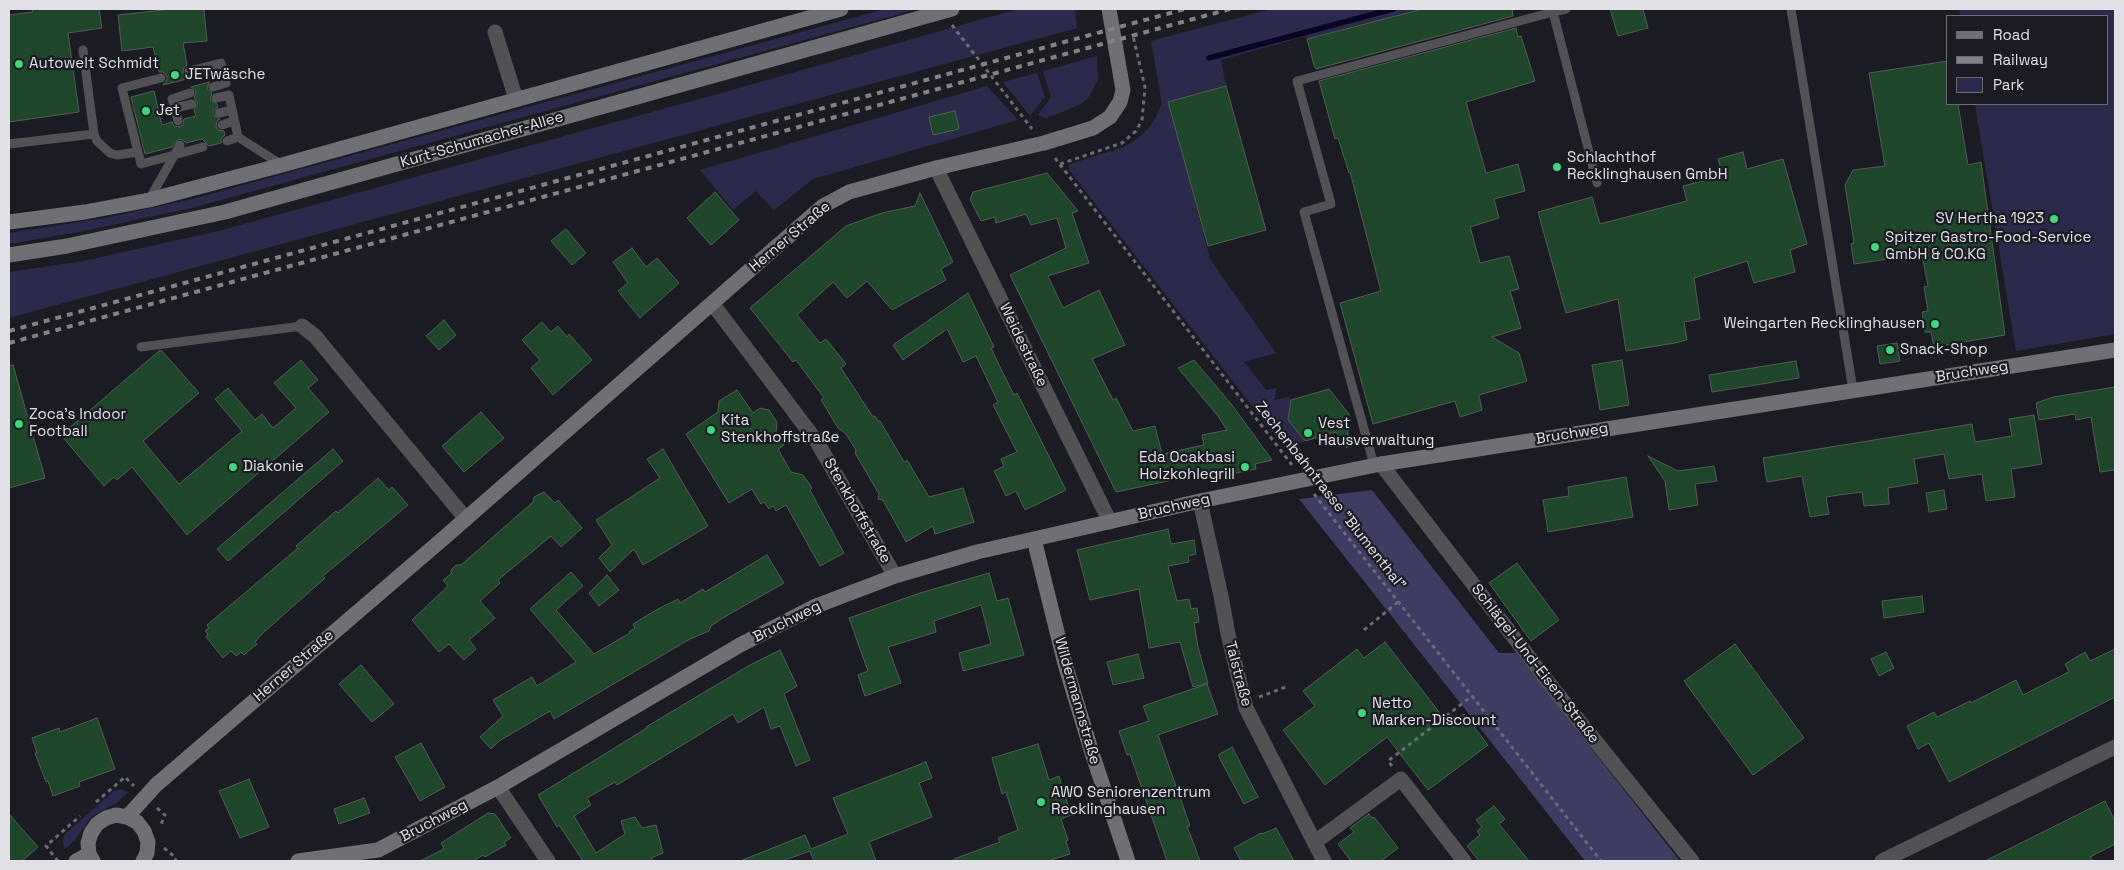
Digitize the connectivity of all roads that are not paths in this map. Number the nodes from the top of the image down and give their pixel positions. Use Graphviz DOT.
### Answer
graph roads {
  1 [pos="841,9"];
  2 [pos="1109,9"];
  3 [pos="1566,9"];
  4 [pos="1791,9"];
  5 [pos="947,10"];
  6 [pos="1553,12"];
  7 [pos="496,32"];
  8 [pos="83,50"];
  9 [pos="189,71"];
  10 [pos="161,78"];
  11 [pos="212,87"];
  12 [pos="190,93"];
  13 [pos="216,98"];
  14 [pos="516,99"];
  15 [pos="192,104"];
  16 [pos="175,108"];
  17 [pos="232,110"];
  18 [pos="219,113"];
  19 [pos="178,120"];
  20 [pos="234,121"];
  21 [pos="222,124"];
  22 [pos="94,134"];
  23 [pos="238,137"];
  24 [pos="226,140"];
  25 [pos="9,144"];
  26 [pos="180,145"];
  27 [pos="203,147"];
  28 [pos="138,152"];
  29 [pos="175,155"];
  30 [pos="282,165"];
  31 [pos="936,168"];
  32 [pos="1597,183"];
  33 [pos="149,200"];
  34 [pos="9,222"];
  35 [pos="9,255"];
  36 [pos="712,303"];
  37 [pos="302,326"];
  38 [pos="141,347"];
  39 [pos="2115,350"];
  40 [pos="1853,390"];
  41 [pos="1377,464"];
  42 [pos="1200,501"];
  43 [pos="466,519"];
  44 [pos="1110,522"];
  45 [pos="1034,539"];
  46 [pos="895,576"];
  47 [pos="2115,747"];
  48 [pos="498,787"];
  49 [pos="127,817"];
  50 [pos="1315,842"];
  51 [pos="86,859"];
  52 [pos="143,861"];
  53 [pos="298,861"];
  54 [pos="548,861"];
  55 [pos="1128,861"];
  56 [pos="1324,861"];
  57 [pos="1464,861"];
  58 [pos="1692,861"];
  59 [pos="1882,861"];
  1 -- 14 [label="main road, Kurt-Schumacher-Allee"];
  2 -- 31 [label="main road, Herner Straße"];
  3 -- 6 [label="lane"];
  4 -- 40 [label="lane"];
  5 -- 35 [label="main road, Kurt-Schumacher-Allee"];
  6 -- 32 [label="lane"];
  6 -- 41 [label="lane"];
  7 -- 14 [label="street"];
  8 -- 22 [label="lane"];
  9 -- 11 [label="lane"];
  10 -- 28 [label="lane"];
  12 -- 16 [label="lane"];
  13 -- 17 [label="lane"];
  14 -- 30 [label="main road, Kurt-Schumacher-Allee"];
  15 -- 16 [label="lane"];
  16 -- 19 [label="lane"];
  17 -- 18 [label="lane"];
  17 -- 20 [label="lane"];
  20 -- 21 [label="lane"];
  20 -- 23 [label="lane"];
  22 -- 25 [label="lane"];
  22 -- 28 [label="lane"];
  23 -- 24 [label="lane"];
  23 -- 30 [label="lane"];
  26 -- 29 [label="lane"];
  27 -- 29 [label="lane"];
  28 -- 29 [label="lane"];
  29 -- 33 [label="lane"];
  30 -- 33 [label="main road, Kurt-Schumacher-Allee"];
  31 -- 36 [label="main road, Herner Straße"];
  31 -- 44 [label="street, Weidestraße"];
  33 -- 34 [label="main road, Kurt-Schumacher-Allee"];
  36 -- 43 [label="main road, Herner Straße"];
  36 -- 46 [label="street, Stenkhoffstraße"];
  37 -- 38 [label="lane"];
  37 -- 43 [label="street"];
  39 -- 40 [label="main road, Bruchweg"];
  40 -- 41 [label="main road, Bruchweg"];
  41 -- 42 [label="main road, Bruchweg"];
  41 -- 58 [label="street, Schlägel-Und-Eisen-Straße"];
  42 -- 44 [label="main road, Bruchweg"];
  42 -- 50 [label="street, Talstraße"];
  43 -- 49 [label="main road, Herner Straße"];
  44 -- 45 [label="main road, Bruchweg"];
  45 -- 46 [label="main road, Bruchweg"];
  45 -- 55 [label="main road, Wildermannstraße"];
  46 -- 48 [label="main road, Bruchweg"];
  47 -- 59 [label="street"];
  48 -- 53 [label="main road, Bruchweg"];
  48 -- 54 [label="street"];
  49 -- 51 [label="main road"];
  49 -- 52 [label="main road"];
  50 -- 56 [label="street, Talstraße"];
  50 -- 57 [label="street"];
}
